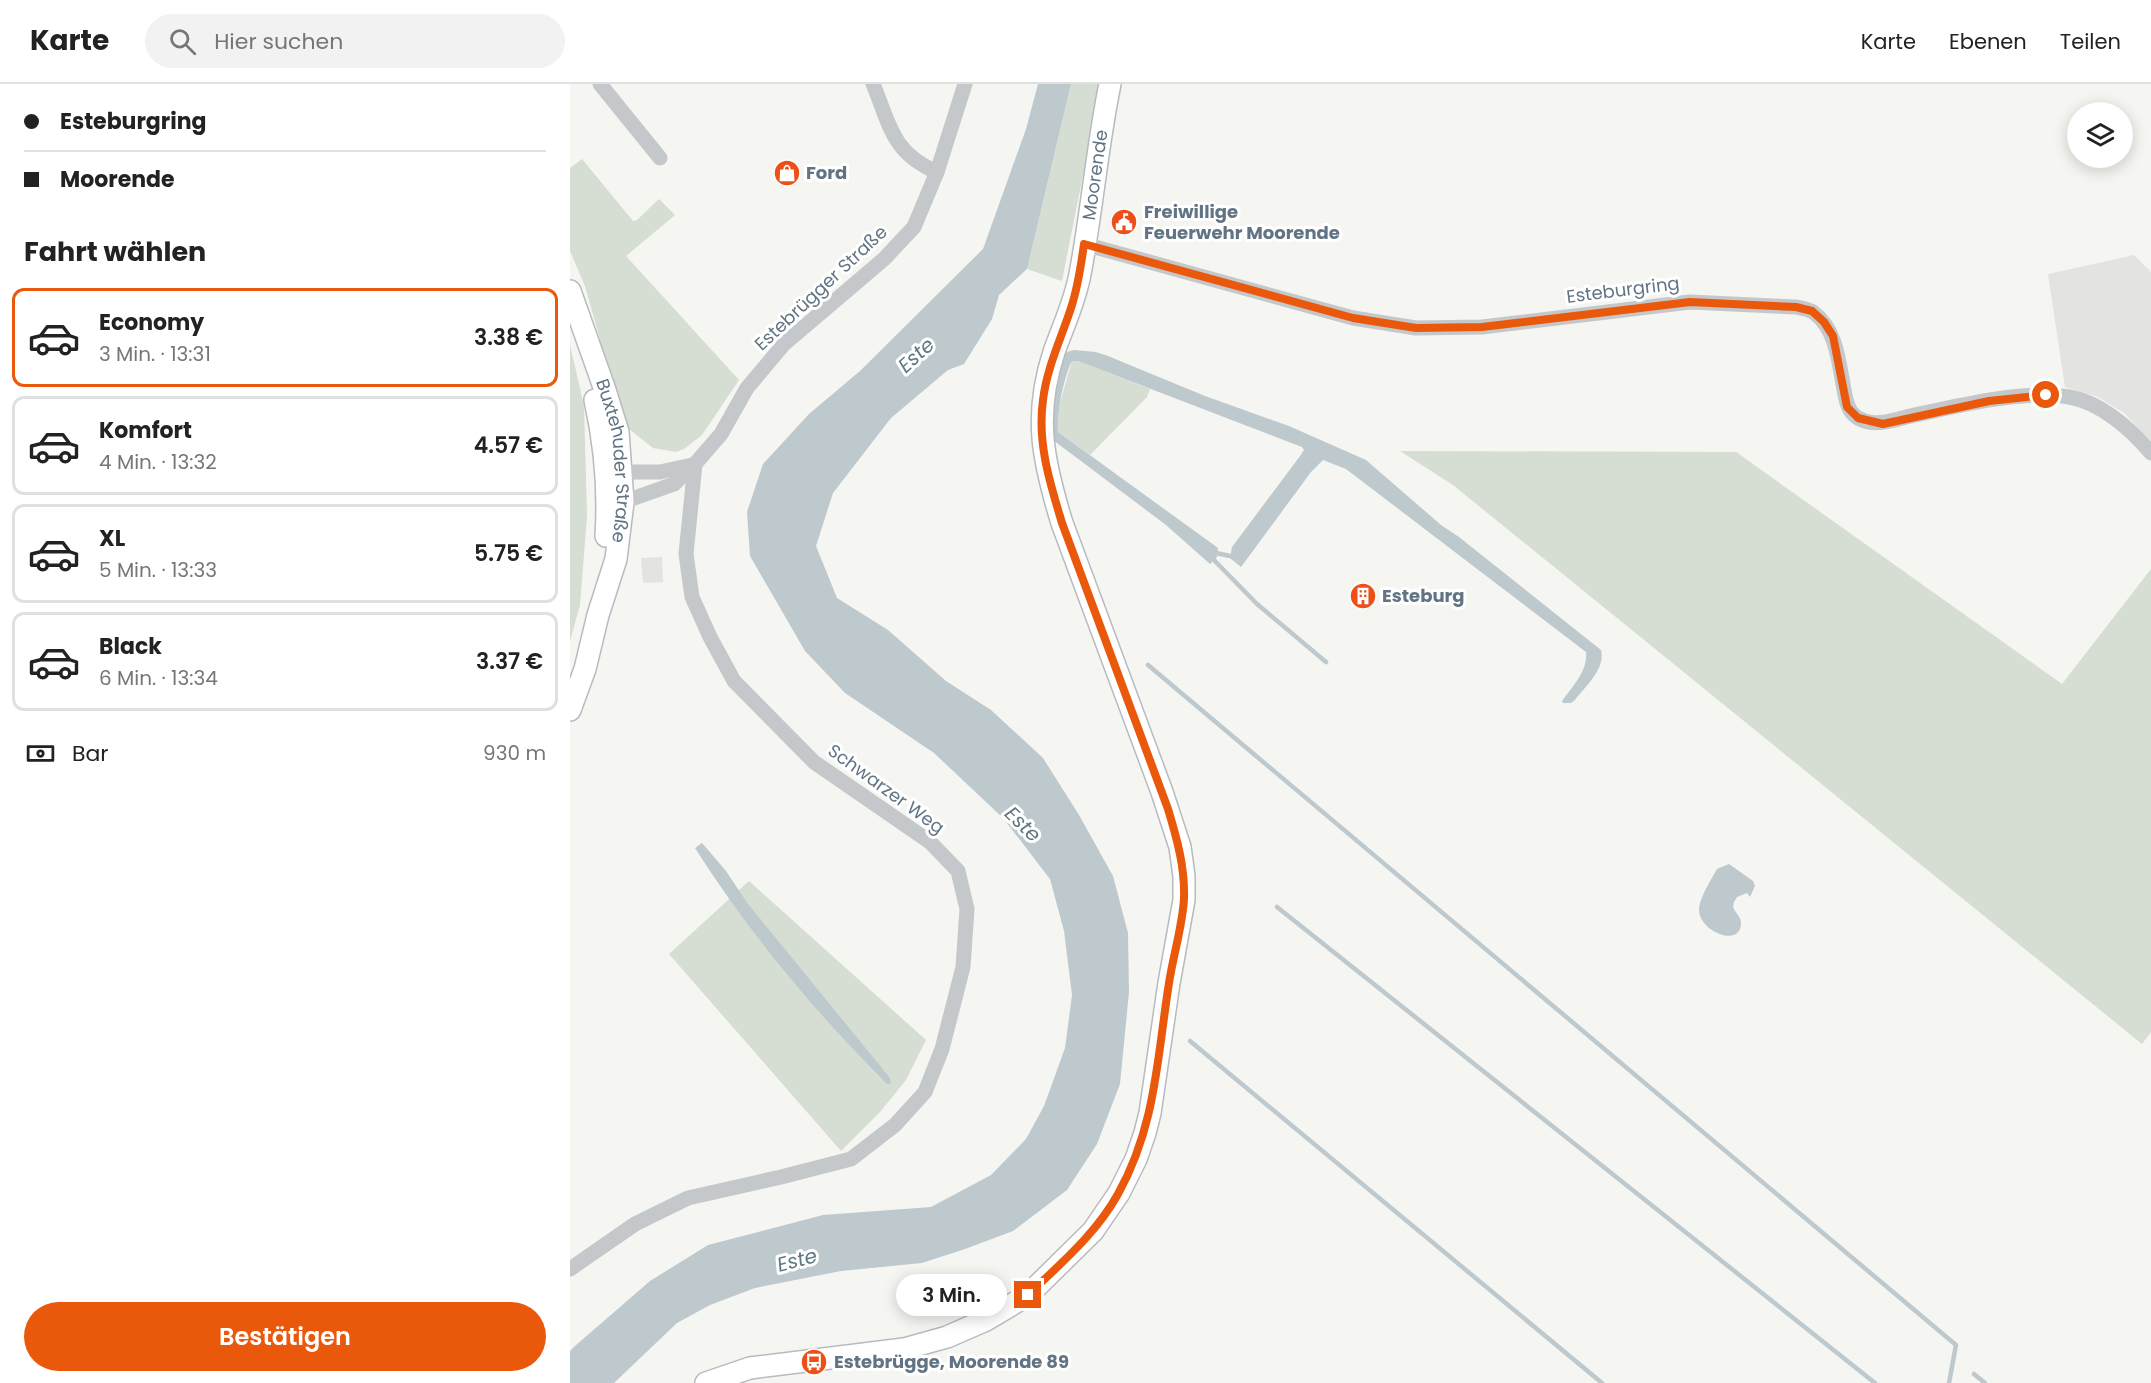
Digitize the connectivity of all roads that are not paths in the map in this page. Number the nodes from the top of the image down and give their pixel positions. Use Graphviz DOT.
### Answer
graph roads {
  1 [pos="600,84"];
  2 [pos="873,84"];
  3 [pos="965,84"];
  4 [pos="1110,84"];
  5 [pos="660,158"];
  6 [pos="937,172"];
  7 [pos="1084,244"];
  8 [pos="570,291"];
  9 [pos="2151,453"];
  10 [pos="695,464"];
  11 [pos="614,472"];
  12 [pos="615,502"];
  13 [pos="570,710"];
  14 [pos="570,1269"];
  15 [pos="706,1383"];
  1 -- 5 [label="street"];
  2 -- 6 [label="street"];
  3 -- 6 [label="street, Estebrügger Straße"];
  4 -- 7 [label="street, Moorende"];
  6 -- 10 [label="street, Estebrügger Straße"];
  7 -- 9 [label="street, Esteburgring"];
  7 -- 15 [label="street, Moorende"];
  8 -- 11 [label="street, Buxtehuder Straße"];
  10 -- 11 [label="street"];
  10 -- 12 [label="street, Estebrügger Straße"];
  10 -- 14 [label="street, Schwarzer Weg"];
  11 -- 12 [label="street, Buxtehuder Straße"];
  12 -- 13 [label="street, Buxtehuder Straße"];
}
